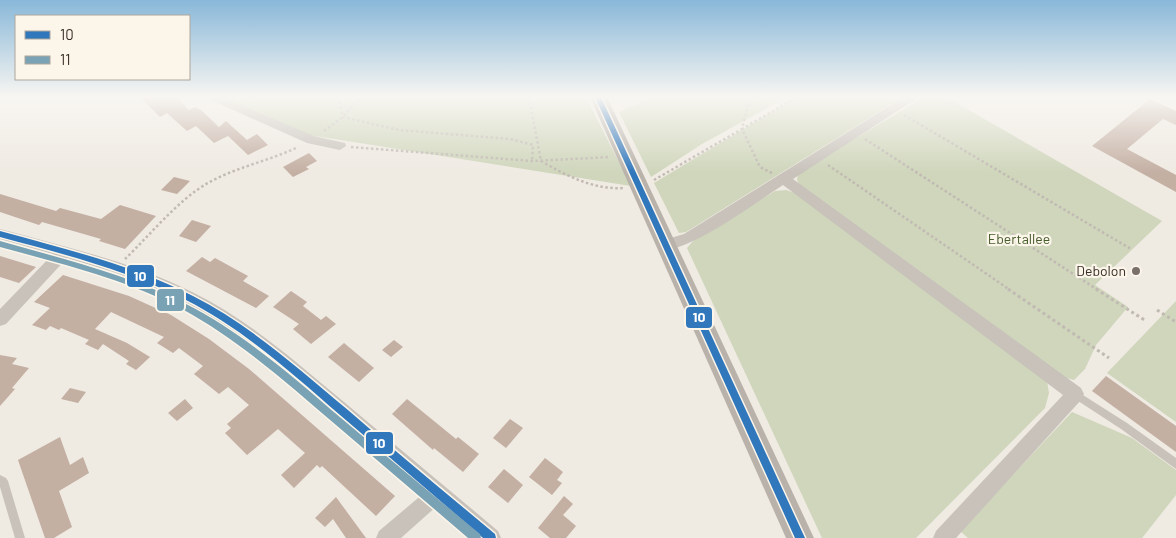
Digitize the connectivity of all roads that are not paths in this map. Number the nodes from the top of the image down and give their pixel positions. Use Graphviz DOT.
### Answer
graph roads {
  1 [pos="269,122"];
  2 [pos="610,122"];
  3 [pos="872,122"];
  4 [pos="340,146"];
  5 [pos="782,178"];
  6 [pos="0,234"];
  7 [pos="666,245"];
  8 [pos="64,252"];
  9 [pos="0,319"];
  10 [pos="1075,394"];
  11 [pos="1176,464"];
  12 [pos="0,480"];
  13 [pos="438,492"];
  14 [pos="20,538"];
  15 [pos="386,538"];
  16 [pos="491,538"];
  17 [pos="800,538"];
  18 [pos="943,538"];
  1 -- 4 [label="street"];
  2 -- 7 [label="street"];
  3 -- 5 [label="street"];
  5 -- 7 [label="street"];
  5 -- 10 [label="street"];
  6 -- 8 [label="street"];
  7 -- 17 [label="street"];
  8 -- 9 [label="street"];
  8 -- 13 [label="street"];
  10 -- 11 [label="lane"];
  10 -- 18 [label="street"];
  12 -- 14 [label="lane"];
  13 -- 15 [label="street"];
  13 -- 16 [label="street"];
}
